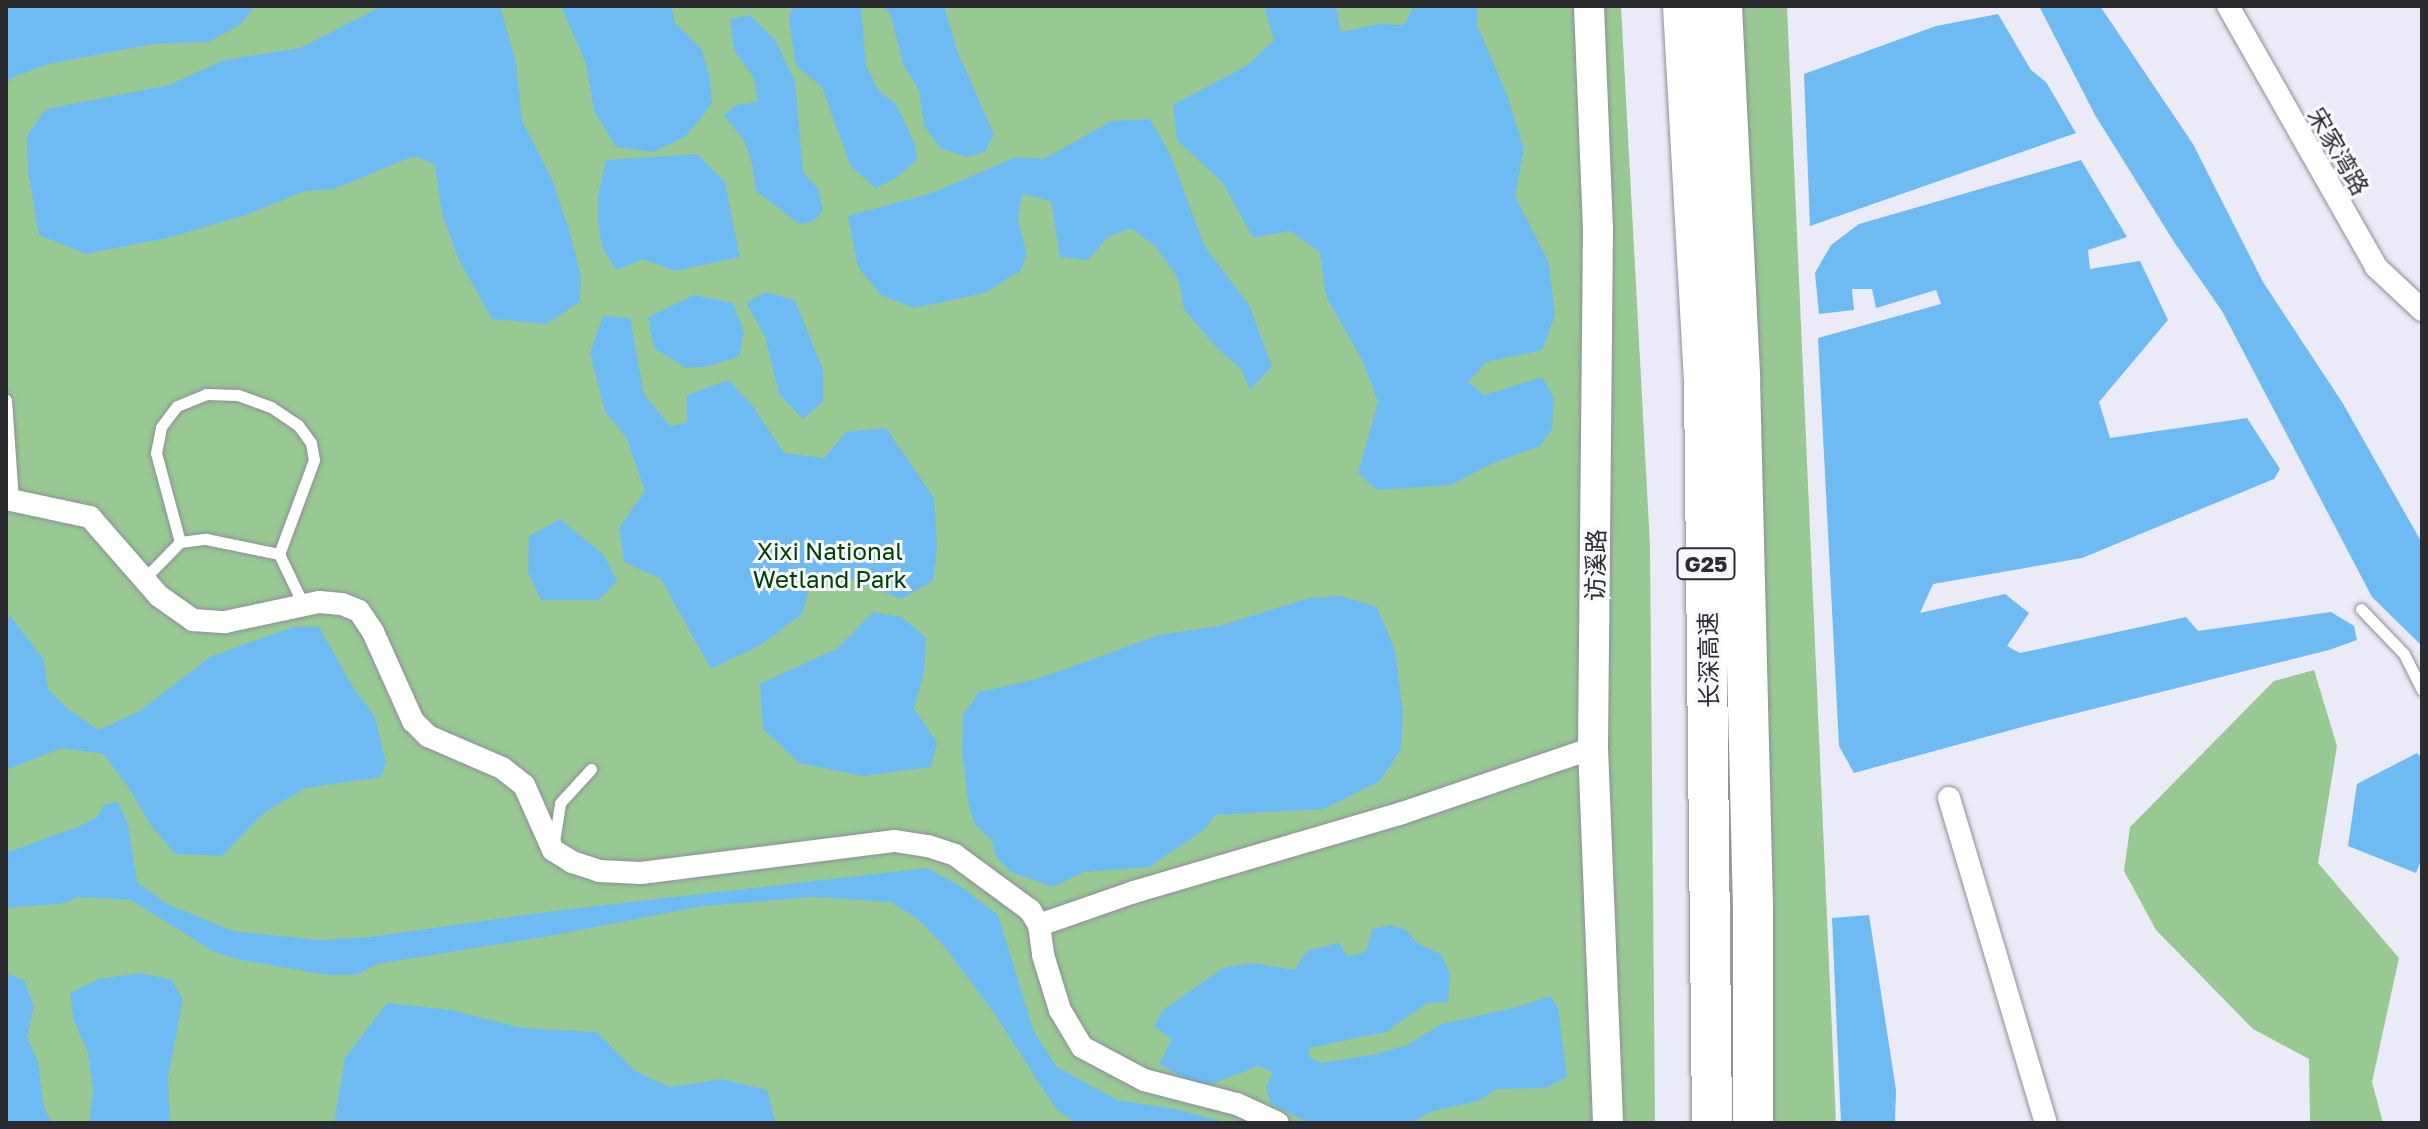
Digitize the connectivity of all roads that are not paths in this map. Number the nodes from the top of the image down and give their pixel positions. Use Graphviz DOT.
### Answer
graph roads {
  1 [pos="1589,6"];
  2 [pos="1683,6"];
  3 [pos="1722,6"];
  4 [pos="2228,6"];
  5 [pos="2422,310"];
  6 [pos="6,400"];
  7 [pos="10,500"];
  8 [pos="180,542"];
  9 [pos="279,554"];
  10 [pos="145,578"];
  11 [pos="304,606"];
  12 [pos="2361,609"];
  13 [pos="2422,690"];
  14 [pos="1593,748"];
  15 [pos="591,769"];
  16 [pos="1949,798"];
  17 [pos="553,850"];
  18 [pos="1039,925"];
  19 [pos="1278,1123"];
  20 [pos="1608,1123"];
  21 [pos="1712,1123"];
  22 [pos="1753,1123"];
  23 [pos="2046,1123"];
  1 -- 14 [label="street, 访溪路"];
  2 -- 21 [label="highway, 长深高速 / G25"];
  3 -- 22 [label="highway, 长深高速 / G25"];
  4 -- 5 [label="street, 宋家湾路"];
  6 -- 7 [label="lane"];
  7 -- 10 [label="street"];
  8 -- 9 [label="lane"];
  8 -- 9 [label="lane"];
  8 -- 10 [label="lane"];
  9 -- 11 [label="lane"];
  10 -- 11 [label="street"];
  11 -- 17 [label="street"];
  12 -- 13 [label="lane"];
  14 -- 18 [label="street"];
  14 -- 20 [label="street, 访溪路"];
  15 -- 17 [label="lane"];
  16 -- 23 [label="street"];
  17 -- 18 [label="street"];
  18 -- 19 [label="street"];
}
